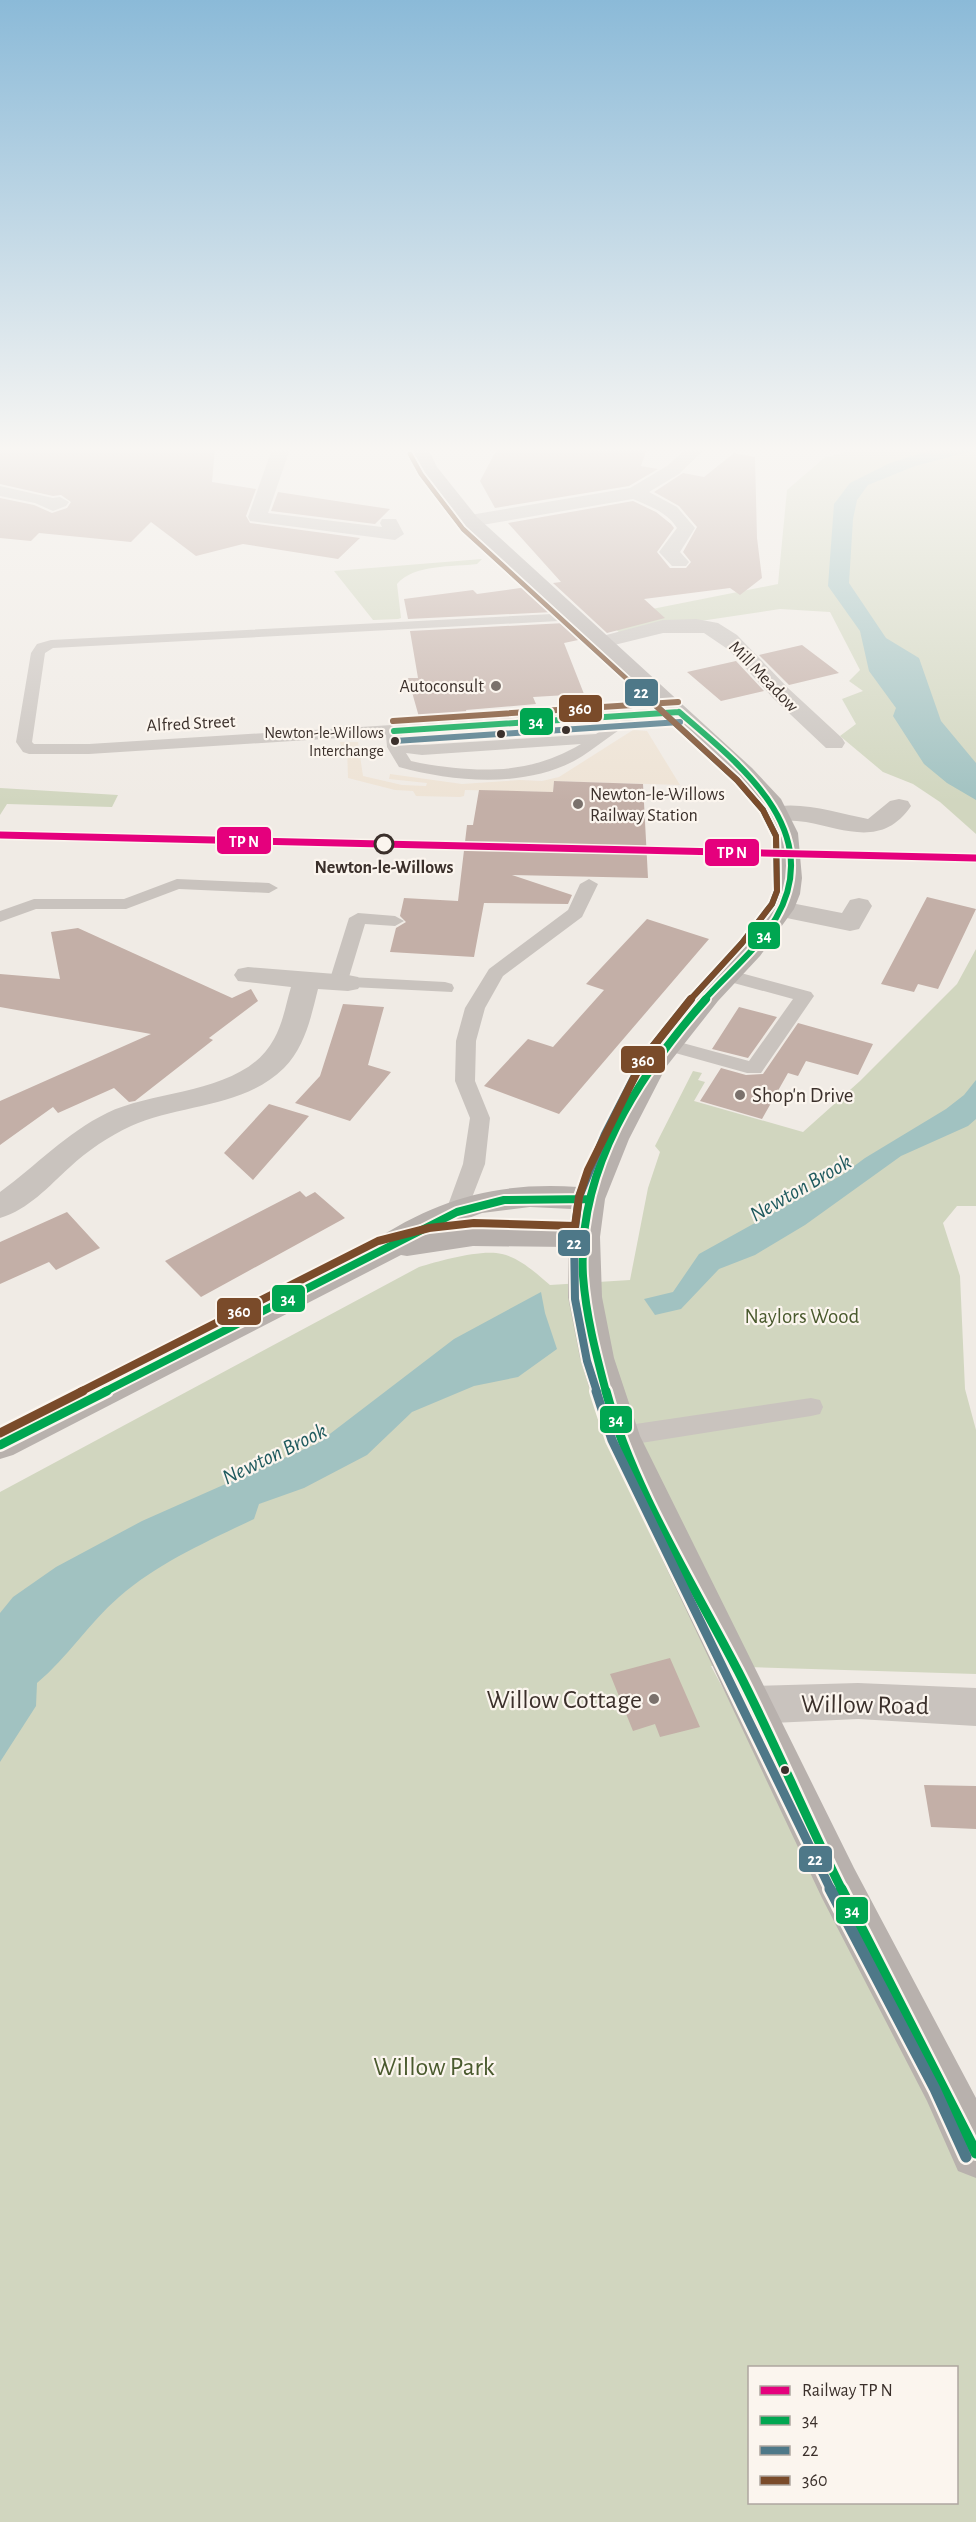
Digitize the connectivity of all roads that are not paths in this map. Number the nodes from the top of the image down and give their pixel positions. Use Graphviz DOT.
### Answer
graph roads {
  1 [pos="519,567"];
  2 [pos="572,617"];
  3 [pos="602,642"];
  4 [pos="679,712"];
  5 [pos="636,716"];
  6 [pos="830,731"];
  7 [pos="603,734"];
  8 [pos="394,739"];
  9 [pos="899,806"];
  10 [pos="778,813"];
  11 [pos="589,884"];
  12 [pos="269,888"];
  13 [pos="781,909"];
  14 [pos="0,917"];
  15 [pos="395,921"];
  16 [pos="850,922"];
  17 [pos="248,975"];
  18 [pos="726,975"];
  19 [pos="308,980"];
  20 [pos="343,982"];
  21 [pos="445,988"];
  22 [pos="668,1045"];
  23 [pos="589,1199"];
  24 [pos="0,1207"];
  25 [pos="458,1208"];
  26 [pos="584,1237"];
  27 [pos="382,1251"];
  28 [pos="811,1407"];
  29 [pos="622,1436"];
  30 [pos="0,1444"];
  31 [pos="754,1705"];
  32 [pos="976,1707"];
  33 [pos="976,2153"];
  1 -- 2 [label="main road"];
  2 -- 3 [label="main road"];
  2 -- 8 [label="lane, Alfred Street"];
  3 -- 4 [label="main road"];
  3 -- 6 [label="street, Mill Meadow"];
  4 -- 5 [label="lane, Alfred Street"];
  4 -- 10 [label="main road"];
  5 -- 7 [label="lane"];
  5 -- 8 [label="lane, Alfred Street"];
  7 -- 8 [label="lane"];
  7 -- 8 [label="lane"];
  9 -- 10 [label="street"];
  10 -- 13 [label="main road"];
  11 -- 25 [label="lane"];
  12 -- 14 [label="lane"];
  13 -- 16 [label="street"];
  13 -- 18 [label="main road"];
  15 -- 20 [label="lane"];
  17 -- 19 [label="street"];
  18 -- 22 [label="main road"];
  18 -- 22 [label="lane"];
  19 -- 20 [label="street"];
  19 -- 24 [label="street"];
  20 -- 21 [label="lane"];
  22 -- 23 [label="main road"];
  23 -- 25 [label="main road"];
  23 -- 26 [label="main road"];
  25 -- 27 [label="main road"];
  26 -- 27 [label="main road"];
  26 -- 29 [label="main road"];
  27 -- 30 [label="main road"];
  28 -- 29 [label="lane"];
  29 -- 31 [label="main road"];
  31 -- 32 [label="street, Willow Road"];
  31 -- 33 [label="main road"];
}
